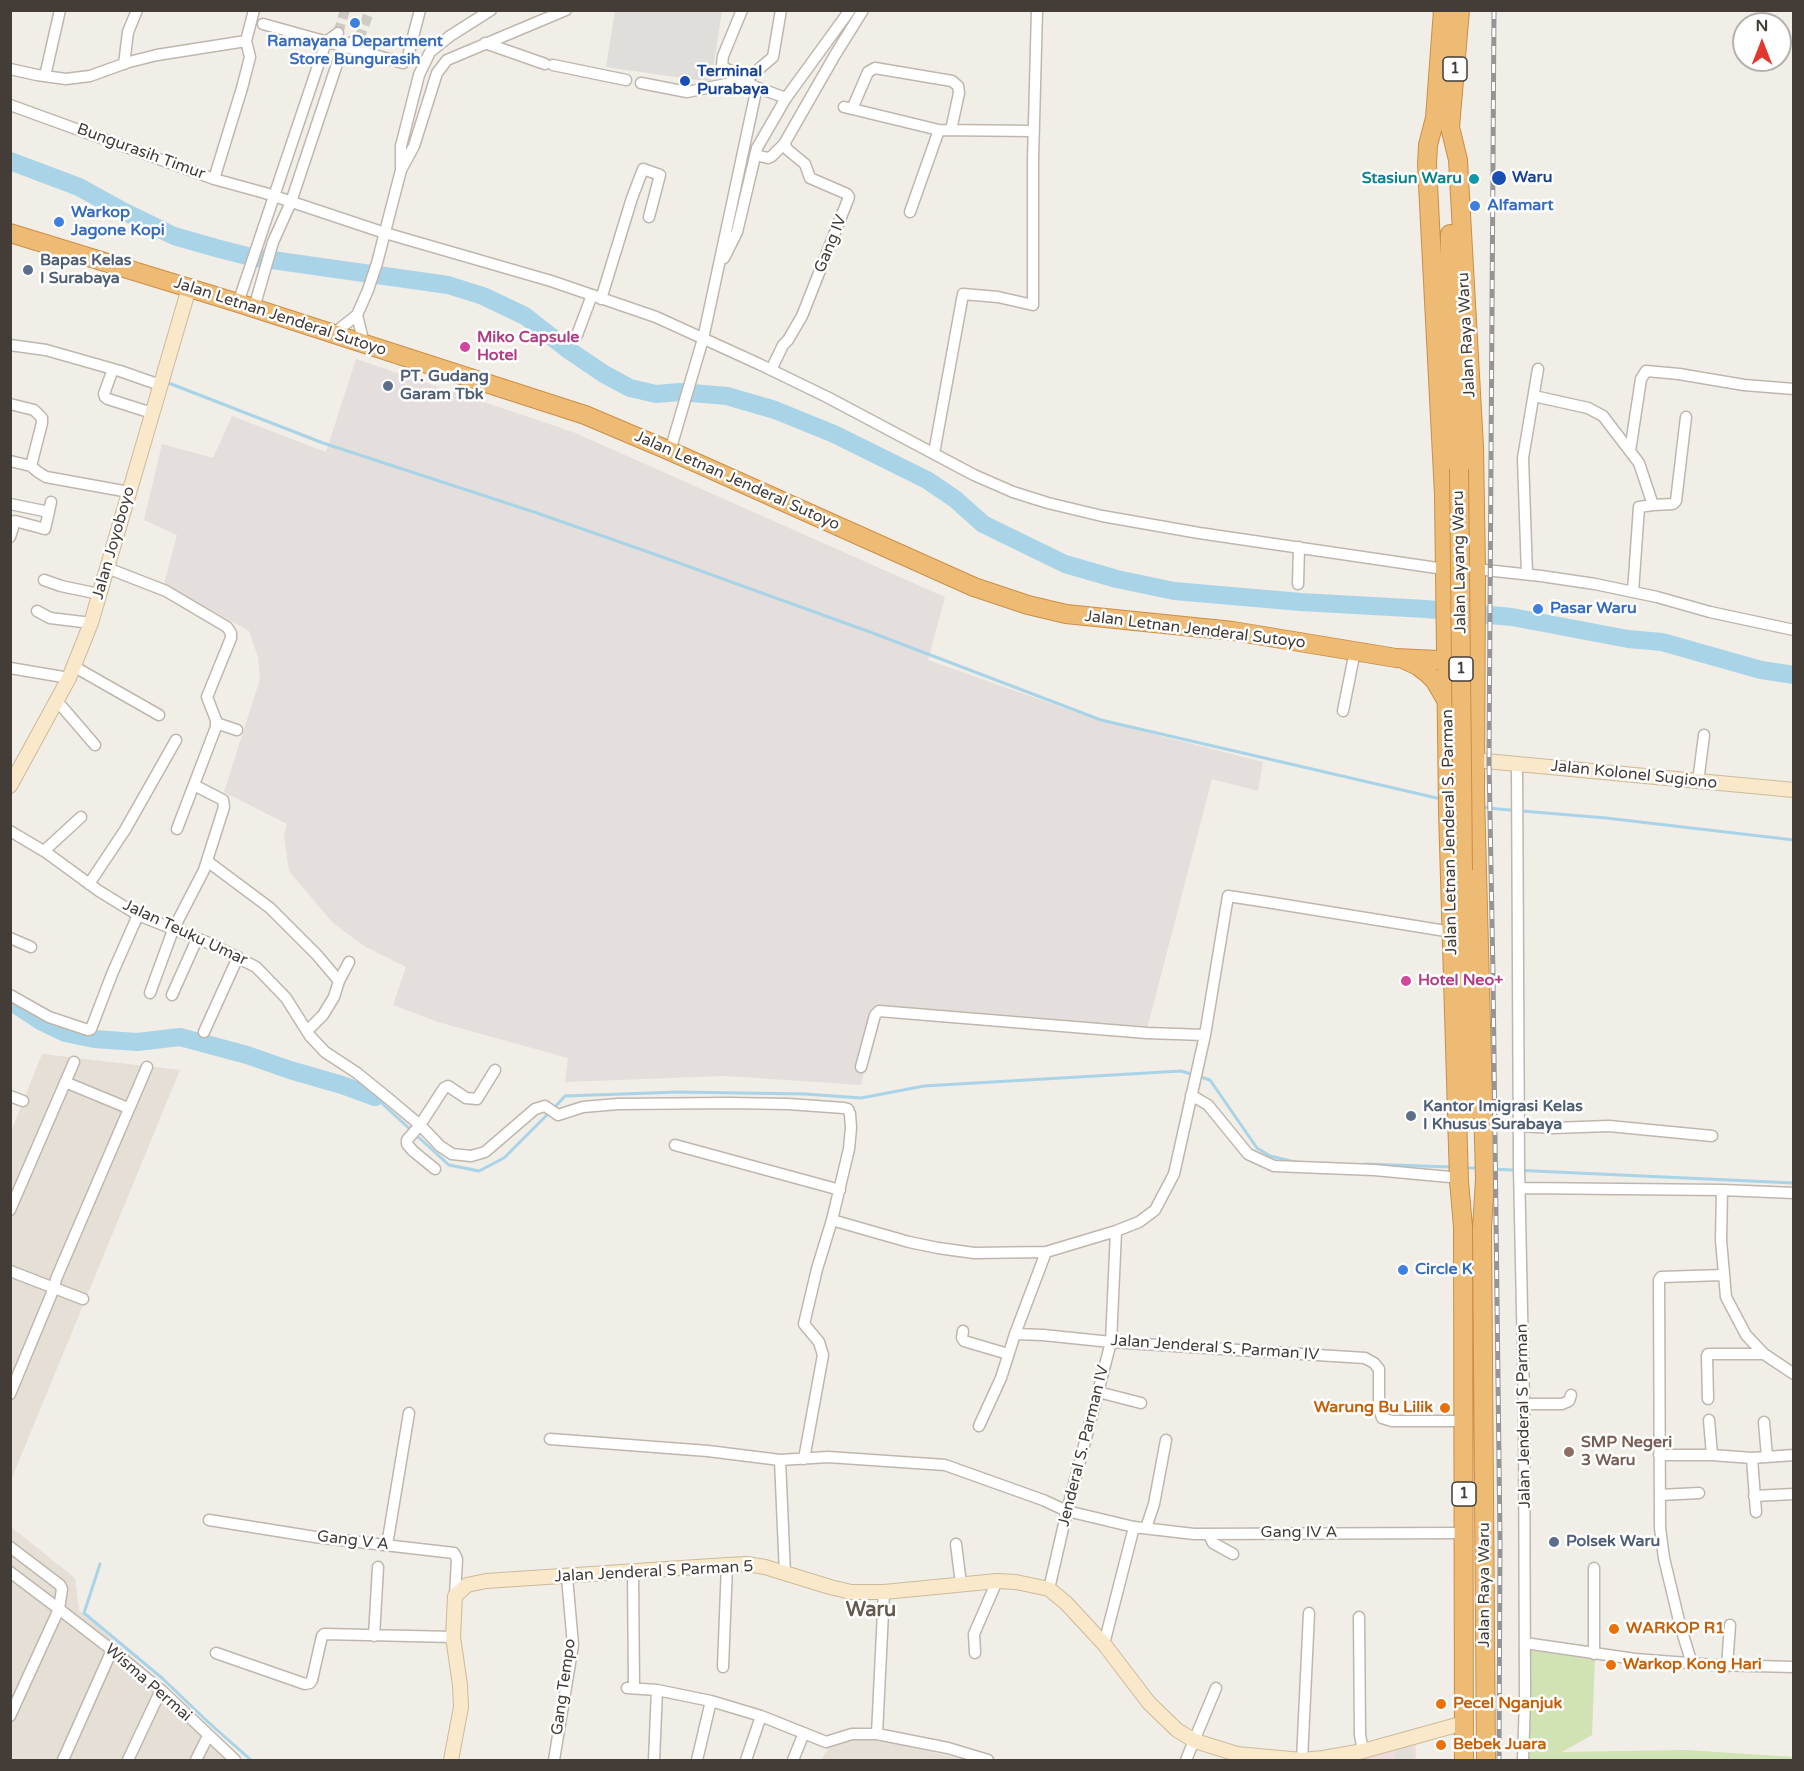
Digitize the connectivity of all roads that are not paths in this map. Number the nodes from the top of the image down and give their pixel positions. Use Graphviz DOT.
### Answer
graph roads {
  1 [pos="60,10"];
  2 [pos="137,10"];
  3 [pos="254,10"];
  4 [pos="420,10"];
  5 [pos="491,10"];
  6 [pos="566,10"];
  7 [pos="742,10"];
  8 [pos="781,10"];
  9 [pos="850,10"];
  10 [pos="863,10"];
  11 [pos="1037,10"];
  12 [pos="1443,10"];
  13 [pos="1460,10"];
  14 [pos="263,24"];
  15 [pos="338,33"];
  16 [pos="359,39"];
  17 [pos="246,41"];
  18 [pos="326,42"];
  19 [pos="485,43"];
  20 [pos="343,46"];
  21 [pos="124,64"];
  22 [pos="10,69"];
  23 [pos="45,76"];
  24 [pos="626,80"];
  25 [pos="641,83"];
  26 [pos="750,83"];
  27 [pos="786,98"];
  28 [pos="10,105"];
  29 [pos="1443,122"];
  30 [pos="939,130"];
  31 [pos="951,130"];
  32 [pos="1034,131"];
  33 [pos="784,144"];
  34 [pos="290,145"];
  35 [pos="307,150"];
  36 [pos="756,155"];
  37 [pos="401,170"];
  38 [pos="214,179"];
  39 [pos="273,196"];
  40 [pos="291,202"];
  41 [pos="910,212"];
  42 [pos="649,217"];
  43 [pos="10,233"];
  44 [pos="385,233"];
  45 [pos="258,242"];
  46 [pos="272,246"];
  47 [pos="715,277"];
  48 [pos="189,288"];
  49 [pos="596,297"];
  50 [pos="246,306"];
  51 [pos="357,315"];
  52 [pos="333,334"];
  53 [pos="577,335"];
  54 [pos="703,339"];
  55 [pos="364,344"];
  56 [pos="10,345"];
  57 [pos="113,369"];
  58 [pos="1538,369"];
  59 [pos="771,370"];
  60 [pos="162,379"];
  61 [pos="1794,389"];
  62 [pos="1534,396"];
  63 [pos="10,404"];
  64 [pos="152,413"];
  65 [pos="1686,417"];
  66 [pos="670,451"];
  67 [pos="1630,452"];
  68 [pos="934,453"];
  69 [pos="10,461"];
  70 [pos="31,466"];
  71 [pos="129,492"];
  72 [pos="10,504"];
  73 [pos="1653,505"];
  74 [pos="10,537"];
  75 [pos="1299,547"];
  76 [pos="107,568"];
  77 [pos="1444,569"];
  78 [pos="1476,569"];
  79 [pos="1527,574"];
  80 [pos="44,580"];
  81 [pos="1298,584"];
  82 [pos="1633,592"];
  83 [pos="99,594"];
  84 [pos="37,611"];
  85 [pos="91,623"];
  86 [pos="1794,630"];
  87 [pos="1445,632"];
  88 [pos="1475,635"];
  89 [pos="1355,651"];
  90 [pos="1396,658"];
  91 [pos="1446,660"];
  92 [pos="1475,661"];
  93 [pos="10,668"];
  94 [pos="71,672"];
  95 [pos="57,701"];
  96 [pos="1447,701"];
  97 [pos="1343,711"];
  98 [pos="159,715"];
  99 [pos="216,723"];
  100 [pos="237,730"];
  101 [pos="1704,735"];
  102 [pos="176,740"];
  103 [pos="95,745"];
  104 [pos="1475,760"];
  105 [pos="1517,764"];
  106 [pos="1698,782"];
  107 [pos="194,785"];
  108 [pos="10,786"];
  109 [pos="1794,790"];
  110 [pos="81,817"];
  111 [pos="177,829"];
  112 [pos="10,831"];
  113 [pos="44,851"];
  114 [pos="207,861"];
  115 [pos="89,884"];
  116 [pos="138,915"];
  117 [pos="173,930"];
  118 [pos="1452,932"];
  119 [pos="10,938"];
  120 [pos="197,939"];
  121 [pos="31,946"];
  122 [pos="238,957"];
  123 [pos="349,962"];
  124 [pos="339,981"];
  125 [pos="150,993"];
  126 [pos="10,995"];
  127 [pos="172,995"];
  128 [pos="204,1032"];
  129 [pos="308,1033"];
  130 [pos="1205,1035"];
  131 [pos="74,1062"];
  132 [pos="147,1067"];
  133 [pos="861,1067"];
  134 [pos="495,1070"];
  135 [pos="65,1082"];
  136 [pos="1193,1090"];
  137 [pos="10,1096"];
  138 [pos="23,1101"];
  139 [pos="128,1108"];
  140 [pos="1520,1126"];
  141 [pos="416,1130"];
  142 [pos="1712,1136"];
  143 [pos="675,1145"];
  144 [pos="435,1169"];
  145 [pos="1470,1173"];
  146 [pos="1520,1184"];
  147 [pos="840,1190"];
  148 [pos="1722,1190"];
  149 [pos="1794,1193"];
  150 [pos="10,1210"];
  151 [pos="832,1220"];
  152 [pos="1482,1229"];
  153 [pos="1116,1231"];
  154 [pos="1046,1252"];
  155 [pos="10,1271"];
  156 [pos="1723,1275"];
  157 [pos="53,1284"];
  158 [pos="83,1299"];
  159 [pos="963,1330"];
  160 [pos="1015,1334"];
  161 [pos="1111,1342"];
  162 [pos="1008,1354"];
  163 [pos="1764,1354"];
  164 [pos="1794,1374"];
  165 [pos="13,1377"];
  166 [pos="1098,1392"];
  167 [pos="10,1394"];
  168 [pos="1571,1395"];
  169 [pos="1707,1399"];
  170 [pos="1141,1403"];
  171 [pos="1524,1404"];
  172 [pos="409,1413"];
  173 [pos="1710,1420"];
  174 [pos="1463,1421"];
  175 [pos="1764,1422"];
  176 [pos="979,1426"];
  177 [pos="550,1439"];
  178 [pos="1166,1440"];
  179 [pos="1659,1455"];
  180 [pos="1712,1455"];
  181 [pos="1794,1455"];
  182 [pos="1767,1457"];
  183 [pos="804,1458"];
  184 [pos="1752,1458"];
  185 [pos="780,1460"];
  186 [pos="1699,1493"];
  187 [pos="1794,1494"];
  188 [pos="1660,1495"];
  189 [pos="1754,1496"];
  190 [pos="1067,1511"];
  191 [pos="1756,1512"];
  192 [pos="209,1520"];
  193 [pos="1134,1527"];
  194 [pos="1146,1528"];
  195 [pos="1464,1533"];
  196 [pos="1209,1535"];
  197 [pos="956,1544"];
  198 [pos="387,1545"];
  199 [pos="12,1551"];
  200 [pos="1233,1554"];
  201 [pos="727,1565"];
  202 [pos="378,1568"];
  203 [pos="1594,1568"];
  204 [pos="10,1572"];
  205 [pos="633,1572"];
  206 [pos="785,1574"];
  207 [pos="567,1577"];
  208 [pos="997,1581"];
  209 [pos="961,1584"];
  210 [pos="1049,1589"];
  211 [pos="884,1592"];
  212 [pos="455,1596"];
  213 [pos="59,1609"];
  214 [pos="1309,1613"];
  215 [pos="1359,1617"];
  216 [pos="1730,1625"];
  217 [pos="374,1636"];
  218 [pos="453,1638"];
  219 [pos="1525,1642"];
  220 [pos="1104,1644"];
  221 [pos="112,1650"];
  222 [pos="1594,1650"];
  223 [pos="216,1653"];
  224 [pos="975,1653"];
  225 [pos="1691,1661"];
  226 [pos="1727,1662"];
  227 [pos="1794,1662"];
  228 [pos="723,1666"];
  229 [pos="1794,1667"];
  230 [pos="1216,1688"];
  231 [pos="161,1690"];
  232 [pos="657,1690"];
  233 [pos="711,1701"];
  234 [pos="10,1716"];
  235 [pos="760,1716"];
  236 [pos="1464,1724"];
  237 [pos="804,1733"];
  238 [pos="877,1734"];
  239 [pos="208,1736"];
  240 [pos="1195,1741"];
  241 [pos="1363,1750"];
  242 [pos="1302,1760"];
  243 [pos="63,1761"];
  244 [pos="128,1761"];
  245 [pos="196,1761"];
  246 [pos="235,1761"];
  247 [pos="451,1761"];
  248 [pos="554,1761"];
  249 [pos="654,1761"];
  250 [pos="697,1761"];
  251 [pos="746,1761"];
  252 [pos="793,1761"];
  253 [pos="988,1761"];
  254 [pos="1186,1761"];
  255 [pos="1464,1761"];
  256 [pos="1486,1761"];
  257 [pos="1523,1761"];
  1 -- 23 [label="street"];
  2 -- 21 [label="street"];
  3 -- 17 [label="street"];
  4 -- 20 [label="street"];
  5 -- 37 [label="street"];
  6 -- 19 [label="street"];
  7 -- 26 [label="street"];
  8 -- 26 [label="street"];
  9 -- 27 [label="street"];
  10 -- 33 [label="street"];
  11 -- 32 [label="street"];
  12 -- 29 [label="highway, Jalan Raya Waru / 1"];
  13 -- 29 [label="highway, Jalan Raya Waru / 1"];
  14 -- 18 [label="street"];
  15 -- 18 [label="street"];
  16 -- 20 [label="street"];
  17 -- 21 [label="street"];
  17 -- 38 [label="street"];
  18 -- 20 [label="street"];
  18 -- 34 [label="street"];
  19 -- 24 [label="street"];
  19 -- 37 [label="street"];
  20 -- 35 [label="street"];
  21 -- 23 [label="street"];
  22 -- 23 [label="street"];
  25 -- 26 [label="street"];
  26 -- 27 [label="street"];
  26 -- 47 [label="street"];
  27 -- 36 [label="street"];
  28 -- 38 [label="street, Bungurasih Timur"];
  29 -- 77 [label="highway, Jalan Raya Waru"];
  29 -- 78 [label="highway, Jalan Raya Waru"];
  29 -- 145 [label="highway, Jalan Layang Waru / 1, bridge"];
  30 -- 31 [label="street"];
  30 -- 31 [label="street"];
  30 -- 41 [label="street"];
  31 -- 32 [label="street"];
  32 -- 68 [label="street"];
  33 -- 36 [label="street"];
  33 -- 59 [label="street, Gang IV"];
  34 -- 35 [label="street"];
  34 -- 39 [label="street"];
  35 -- 40 [label="street"];
  36 -- 47 [label="street"];
  37 -- 44 [label="street"];
  38 -- 39 [label="street, Bungurasih Timur"];
  39 -- 40 [label="street, Bungurasih Timur"];
  39 -- 45 [label="street"];
  40 -- 44 [label="street, Bungurasih Timur"];
  40 -- 46 [label="street"];
  42 -- 49 [label="street"];
  43 -- 48 [label="highway, Jalan Letnan Jenderal Sutoyo"];
  44 -- 49 [label="street, Bungurasih Timur"];
  44 -- 51 [label="street"];
  45 -- 46 [label="street"];
  45 -- 50 [label="street"];
  46 -- 50 [label="street"];
  47 -- 54 [label="street"];
  48 -- 50 [label="highway, Jalan Letnan Jenderal Sutoyo"];
  48 -- 60 [label="street, Jalan Joyoboyo"];
  49 -- 53 [label="street"];
  49 -- 54 [label="street, Bungurasih Timur"];
  50 -- 52 [label="highway, Jalan Letnan Jenderal Sutoyo"];
  51 -- 52 [label="street"];
  51 -- 55 [label="street"];
  52 -- 55 [label="highway, Jalan Letnan Jenderal Sutoyo"];
  54 -- 59 [label="street, Bungurasih Timur"];
  54 -- 66 [label="street"];
  55 -- 66 [label="highway, Jalan Letnan Jenderal Sutoyo"];
  56 -- 57 [label="street"];
  57 -- 60 [label="street"];
  57 -- 64 [label="street"];
  58 -- 62 [label="street"];
  59 -- 68 [label="street, Bungurasih Timur"];
  60 -- 64 [label="street, Jalan Joyoboyo"];
  61 -- 67 [label="street"];
  62 -- 67 [label="street"];
  62 -- 79 [label="street"];
  63 -- 70 [label="street"];
  64 -- 71 [label="street, Jalan Joyoboyo"];
  65 -- 73 [label="street"];
  66 -- 89 [label="highway, Jalan Letnan Jenderal Sutoyo"];
  67 -- 73 [label="street"];
  68 -- 75 [label="street, Bungurasih Timur"];
  69 -- 70 [label="street"];
  70 -- 71 [label="street"];
  71 -- 76 [label="street, Jalan Joyoboyo"];
  72 -- 74 [label="street"];
  73 -- 82 [label="street"];
  75 -- 77 [label="street, Bungurasih Timur"];
  75 -- 81 [label="street"];
  76 -- 83 [label="street, Jalan Joyoboyo"];
  76 -- 99 [label="street"];
  77 -- 87 [label="highway, Jalan Raya Waru"];
  78 -- 79 [label="street"];
  78 -- 88 [label="highway, Jalan Raya Waru"];
  79 -- 82 [label="street"];
  80 -- 83 [label="street"];
  82 -- 86 [label="street"];
  83 -- 85 [label="street, Jalan Joyoboyo"];
  84 -- 85 [label="street"];
  85 -- 94 [label="street, Jalan Joyoboyo"];
  87 -- 88 [label="highway"];
  87 -- 90 [label="highway"];
  87 -- 91 [label="highway, Jalan Raya Waru"];
  88 -- 92 [label="highway, Jalan Raya Waru"];
  89 -- 90 [label="highway, Jalan Letnan Jenderal Sutoyo"];
  89 -- 97 [label="street"];
  90 -- 91 [label="highway, Jalan Letnan Jenderal Sutoyo"];
  90 -- 96 [label="highway"];
  91 -- 92 [label="highway, Jalan Letnan Jenderal Sutoyo"];
  91 -- 96 [label="highway, Jalan Letnan Jenderal S. Parman"];
  92 -- 104 [label="highway, Jalan Letnan Jenderal S. Parman"];
  93 -- 94 [label="street"];
  94 -- 95 [label="street, Jalan Joyoboyo"];
  94 -- 98 [label="street"];
  95 -- 103 [label="street"];
  95 -- 108 [label="street, Jalan Joyoboyo"];
  96 -- 118 [label="highway, Jalan Letnan Jenderal S. Parman"];
  99 -- 100 [label="street"];
  99 -- 107 [label="street"];
  101 -- 106 [label="street"];
  102 -- 115 [label="street"];
  104 -- 105 [label="street, Jalan Kolonel Sugiono"];
  104 -- 145 [label="highway, Jalan Letnan Jenderal S. Parman"];
  105 -- 106 [label="street, Jalan Kolonel Sugiono"];
  105 -- 140 [label="street, Jalan Jenderal S Parman"];
  106 -- 109 [label="street, Jalan Kolonel Sugiono"];
  107 -- 111 [label="street"];
  107 -- 114 [label="street"];
  110 -- 113 [label="street"];
  112 -- 113 [label="street, Jalan Teuku Umar"];
  113 -- 115 [label="street, Jalan Teuku Umar"];
  114 -- 117 [label="street"];
  114 -- 124 [label="street"];
  115 -- 116 [label="street, Jalan Teuku Umar"];
  116 -- 117 [label="street, Jalan Teuku Umar"];
  116 -- 126 [label="street"];
  117 -- 120 [label="street, Jalan Teuku Umar"];
  117 -- 125 [label="street"];
  118 -- 130 [label="street"];
  118 -- 145 [label="highway, Jalan Letnan Jenderal S. Parman"];
  119 -- 121 [label="street"];
  120 -- 122 [label="street, Jalan Teuku Umar"];
  120 -- 127 [label="street"];
  122 -- 128 [label="street"];
  122 -- 129 [label="street, Jalan Teuku Umar"];
  123 -- 124 [label="street"];
  124 -- 129 [label="street"];
  129 -- 141 [label="street, Jalan Teuku Umar"];
  130 -- 133 [label="street"];
  130 -- 136 [label="street"];
  131 -- 135 [label="street"];
  132 -- 139 [label="street"];
  134 -- 141 [label="street"];
  135 -- 139 [label="street"];
  135 -- 150 [label="street"];
  136 -- 145 [label="street"];
  136 -- 153 [label="street"];
  137 -- 138 [label="street"];
  139 -- 157 [label="street"];
  140 -- 142 [label="street"];
  140 -- 146 [label="street, Jalan Jenderal S Parman"];
  141 -- 144 [label="street"];
  141 -- 147 [label="street, Jalan Teuku Umar"];
  143 -- 147 [label="street"];
  145 -- 152 [label="highway, Jalan Letnan Jenderal S. Parman"];
  145 -- 174 [label="highway, Jalan Layang Waru / 1"];
  146 -- 148 [label="street"];
  146 -- 171 [label="street, Jalan Jenderal S Parman"];
  147 -- 151 [label="street"];
  148 -- 149 [label="street"];
  148 -- 156 [label="street"];
  151 -- 154 [label="street"];
  151 -- 183 [label="street"];
  152 -- 256 [label="highway, Jalan Raya Waru / 1"];
  153 -- 154 [label="street"];
  153 -- 161 [label="street, Jenderal S. Parman IV"];
  154 -- 160 [label="street"];
  155 -- 157 [label="street"];
  156 -- 163 [label="street"];
  156 -- 179 [label="street"];
  157 -- 158 [label="street"];
  157 -- 165 [label="street"];
  159 -- 162 [label="street"];
  160 -- 161 [label="street, Jalan Jenderal S. Parman IV"];
  160 -- 162 [label="street"];
  161 -- 166 [label="street, Jenderal S. Parman IV"];
  161 -- 174 [label="street, Jalan Jenderal S. Parman IV"];
  162 -- 176 [label="street"];
  163 -- 164 [label="street"];
  163 -- 169 [label="street"];
  165 -- 167 [label="street"];
  166 -- 170 [label="street"];
  166 -- 190 [label="street, Jenderal S. Parman IV"];
  168 -- 171 [label="street"];
  171 -- 219 [label="street, Jalan Jenderal S Parman"];
  172 -- 198 [label="street"];
  173 -- 180 [label="street"];
  174 -- 195 [label="highway, 1"];
  175 -- 182 [label="street"];
  177 -- 185 [label="street, Gang IV A"];
  178 -- 194 [label="street"];
  179 -- 180 [label="street"];
  179 -- 188 [label="street"];
  180 -- 184 [label="street"];
  181 -- 182 [label="street"];
  182 -- 184 [label="street"];
  183 -- 185 [label="street, Gang IV A"];
  183 -- 190 [label="street, Gang IV A"];
  184 -- 189 [label="street"];
  185 -- 206 [label="street"];
  186 -- 188 [label="street"];
  187 -- 189 [label="street"];
  188 -- 225 [label="street"];
  189 -- 191 [label="street"];
  190 -- 193 [label="street, Gang IV A"];
  190 -- 210 [label="street, Jenderal S. Parman IV"];
  192 -- 198 [label="street, Gang V A"];
  193 -- 194 [label="street, Gang IV A"];
  193 -- 220 [label="street"];
  194 -- 196 [label="street, Gang IV A"];
  195 -- 196 [label="street, Gang IV A"];
  195 -- 236 [label="highway, 1"];
  196 -- 200 [label="street"];
  197 -- 209 [label="street"];
  198 -- 212 [label="street, Gang V A"];
  199 -- 213 [label="street"];
  201 -- 205 [label="street, Jalan Jenderal S Parman 5"];
  201 -- 206 [label="street, Jalan Jenderal S Parman 5"];
  201 -- 228 [label="street"];
  202 -- 217 [label="street"];
  203 -- 222 [label="street"];
  204 -- 213 [label="street, Wisma Permai"];
  205 -- 207 [label="street, Jalan Jenderal S Parman 5"];
  205 -- 232 [label="street"];
  206 -- 211 [label="street, Jalan Jenderal S Parman 5"];
  207 -- 212 [label="street, Jalan Jenderal S Parman 5"];
  207 -- 248 [label="street, Gang Tempo"];
  208 -- 209 [label="street, Jalan Jenderal S Parman 5"];
  208 -- 210 [label="street, Jalan Jenderal S Parman 5"];
  208 -- 224 [label="street"];
  209 -- 211 [label="street, Jalan Jenderal S Parman 5"];
  210 -- 220 [label="street, Jalan Jenderal S Parman 5"];
  211 -- 238 [label="street"];
  212 -- 218 [label="street"];
  213 -- 221 [label="street, Wisma Permai"];
  213 -- 234 [label="street"];
  214 -- 242 [label="street"];
  215 -- 241 [label="street"];
  216 -- 226 [label="street"];
  217 -- 218 [label="street"];
  217 -- 223 [label="street"];
  218 -- 247 [label="street"];
  219 -- 222 [label="street"];
  219 -- 257 [label="street, Jalan Jenderal S Parman"];
  220 -- 240 [label="street, Jalan Jenderal S Parman 5"];
  221 -- 231 [label="street, Wisma Permai"];
  221 -- 243 [label="street"];
  222 -- 225 [label="street"];
  225 -- 226 [label="street"];
  226 -- 227 [label="street"];
  226 -- 229 [label="street"];
  230 -- 240 [label="street"];
  231 -- 239 [label="street, Wisma Permai"];
  231 -- 244 [label="street"];
  232 -- 233 [label="street"];
  232 -- 249 [label="street"];
  233 -- 235 [label="street"];
  233 -- 250 [label="street"];
  235 -- 237 [label="street"];
  235 -- 251 [label="street"];
  236 -- 241 [label="street, Jalan Jenderal S Parman 5"];
  236 -- 255 [label="highway, 1"];
  237 -- 238 [label="street"];
  237 -- 252 [label="street"];
  238 -- 253 [label="street"];
  239 -- 245 [label="street"];
  239 -- 246 [label="street, Wisma Permai"];
  240 -- 242 [label="street, Jalan Jenderal S Parman 5"];
  240 -- 254 [label="street"];
  241 -- 242 [label="street, Jalan Jenderal S Parman 5"];
}
